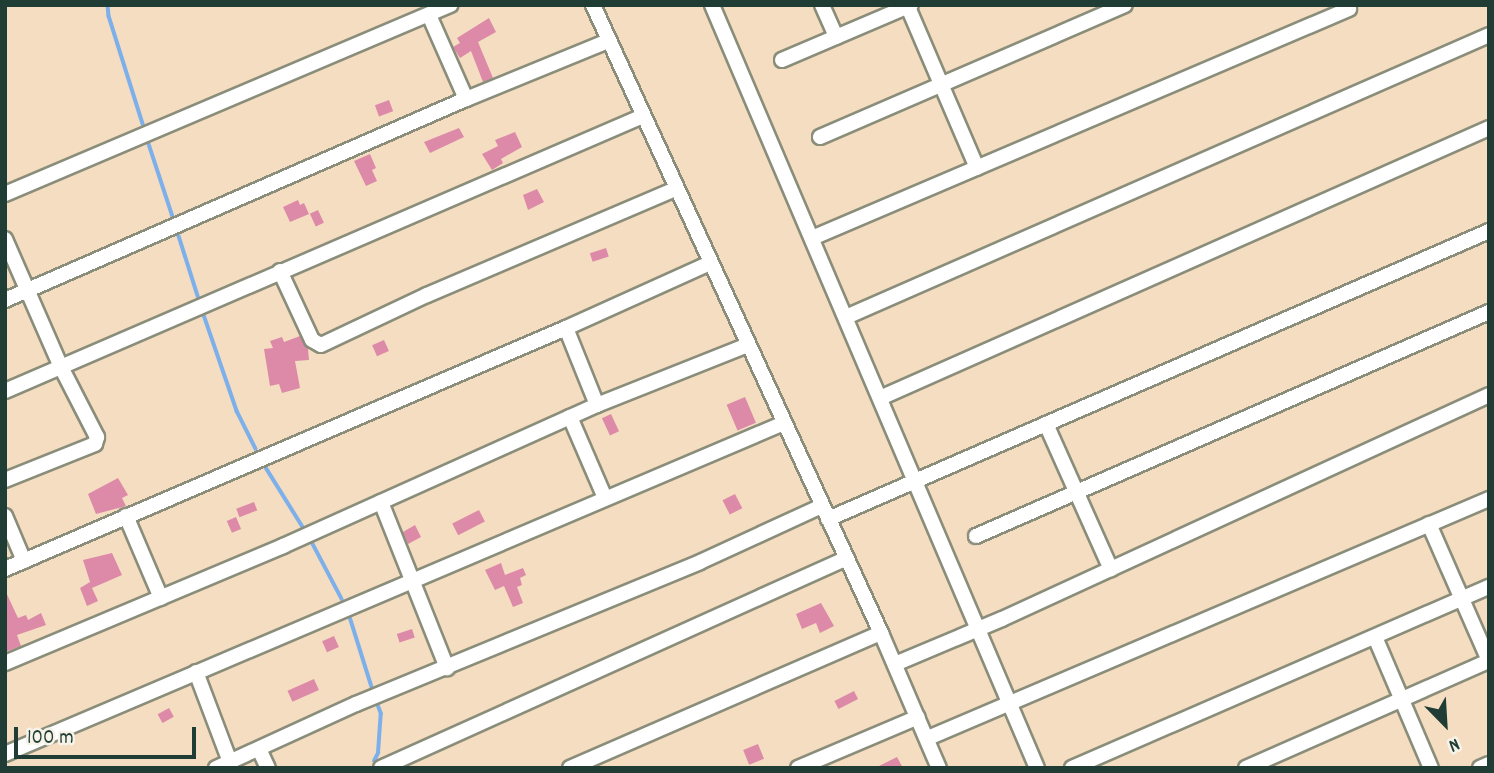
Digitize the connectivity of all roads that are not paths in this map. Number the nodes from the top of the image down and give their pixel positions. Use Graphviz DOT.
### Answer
graph roads {
  1 [pos="451,5"];
  2 [pos="593,5"];
  3 [pos="712,5"];
  4 [pos="822,5"];
  5 [pos="1125,5"];
  6 [pos="910,6"];
  7 [pos="1349,9"];
  8 [pos="429,15"];
  9 [pos="1489,35"];
  10 [pos="836,37"];
  11 [pos="608,41"];
  12 [pos="782,60"];
  13 [pos="942,84"];
  14 [pos="466,99"];
  15 [pos="643,116"];
  16 [pos="1489,128"];
  17 [pos="820,137"];
  18 [pos="977,168"];
  19 [pos="676,189"];
  20 [pos="5,194"];
  21 [pos="1489,231"];
  22 [pos="812,238"];
  23 [pos="5,239"];
  24 [pos="710,262"];
  25 [pos="280,271"];
  26 [pos="28,291"];
  27 [pos="5,300"];
  28 [pos="1489,312"];
  29 [pos="846,317"];
  30 [pos="566,328"];
  31 [pos="748,345"];
  32 [pos="61,367"];
  33 [pos="5,391"];
  34 [pos="1489,395"];
  35 [pos="880,398"];
  36 [pos="597,405"];
  37 [pos="570,417"];
  38 [pos="784,423"];
  39 [pos="1046,424"];
  40 [pos="5,480"];
  41 [pos="916,481"];
  42 [pos="1076,492"];
  43 [pos="605,498"];
  44 [pos="1489,499"];
  45 [pos="381,502"];
  46 [pos="825,513"];
  47 [pos="5,516"];
  48 [pos="126,516"];
  49 [pos="1429,524"];
  50 [pos="976,536"];
  51 [pos="846,558"];
  52 [pos="24,561"];
  53 [pos="5,569"];
  54 [pos="1111,569"];
  55 [pos="413,580"];
  56 [pos="1489,587"];
  57 [pos="161,598"];
  58 [pos="1462,599"];
  59 [pos="979,628"];
  60 [pos="881,633"];
  61 [pos="1375,637"];
  62 [pos="1489,661"];
  63 [pos="5,663"];
  64 [pos="895,664"];
  65 [pos="447,668"];
  66 [pos="196,673"];
  67 [pos="1402,699"];
  68 [pos="1010,703"];
  69 [pos="918,717"];
  70 [pos="928,738"];
  71 [pos="259,748"];
  72 [pos="5,754"];
  73 [pos="1489,764"];
  74 [pos="223,765"];
  75 [pos="268,768"];
  76 [pos="381,768"];
  77 [pos="570,768"];
  78 [pos="797,768"];
  79 [pos="939,768"];
  80 [pos="1037,768"];
  81 [pos="1072,768"];
  82 [pos="1246,768"];
  83 [pos="1431,768"];
  84 [pos="1480,768"];
  1 -- 8 [label="street"];
  2 -- 11 [label="street"];
  3 -- 22 [label="street"];
  4 -- 10 [label="street"];
  5 -- 13 [label="street"];
  6 -- 10 [label="street"];
  6 -- 13 [label="street"];
  7 -- 18 [label="street"];
  8 -- 14 [label="street"];
  8 -- 20 [label="street"];
  9 -- 29 [label="street"];
  10 -- 12 [label="street"];
  11 -- 14 [label="street"];
  11 -- 15 [label="street"];
  13 -- 17 [label="street"];
  13 -- 18 [label="street"];
  14 -- 26 [label="street"];
  15 -- 19 [label="street"];
  15 -- 25 [label="street"];
  16 -- 35 [label="street"];
  18 -- 22 [label="street"];
  19 -- 24 [label="street"];
  19 -- 25 [label="street"];
  21 -- 39 [label="street"];
  22 -- 29 [label="street"];
  23 -- 26 [label="street"];
  24 -- 30 [label="street"];
  24 -- 31 [label="street"];
  25 -- 32 [label="street"];
  26 -- 27 [label="street"];
  26 -- 32 [label="street"];
  28 -- 42 [label="street"];
  29 -- 35 [label="street"];
  30 -- 36 [label="street"];
  30 -- 48 [label="street"];
  31 -- 36 [label="street"];
  31 -- 38 [label="street"];
  32 -- 33 [label="street"];
  32 -- 40 [label="street"];
  34 -- 54 [label="street"];
  35 -- 41 [label="street"];
  36 -- 37 [label="street"];
  37 -- 43 [label="street"];
  37 -- 45 [label="street"];
  38 -- 43 [label="street"];
  38 -- 46 [label="street"];
  39 -- 41 [label="street"];
  39 -- 42 [label="street"];
  41 -- 46 [label="street"];
  41 -- 59 [label="street"];
  42 -- 50 [label="street"];
  42 -- 54 [label="street"];
  43 -- 55 [label="street"];
  44 -- 49 [label="street"];
  45 -- 55 [label="street"];
  45 -- 57 [label="street"];
  46 -- 51 [label="street"];
  46 -- 65 [label="street"];
  47 -- 52 [label="street"];
  48 -- 52 [label="street"];
  48 -- 57 [label="street"];
  49 -- 58 [label="street"];
  49 -- 68 [label="street"];
  51 -- 60 [label="street"];
  51 -- 76 [label="street"];
  52 -- 53 [label="street"];
  54 -- 59 [label="street"];
  55 -- 65 [label="street"];
  55 -- 66 [label="street"];
  56 -- 58 [label="street"];
  57 -- 63 [label="street"];
  58 -- 61 [label="street"];
  58 -- 62 [label="street"];
  59 -- 64 [label="street"];
  59 -- 68 [label="street"];
  60 -- 64 [label="street"];
  60 -- 77 [label="street"];
  61 -- 67 [label="street"];
  61 -- 81 [label="street"];
  62 -- 67 [label="street"];
  64 -- 69 [label="street"];
  65 -- 71 [label="street"];
  66 -- 72 [label="street"];
  66 -- 74 [label="street"];
  67 -- 82 [label="street"];
  67 -- 83 [label="street"];
  68 -- 70 [label="street"];
  68 -- 80 [label="street"];
  69 -- 70 [label="street"];
  69 -- 78 [label="street"];
  70 -- 79 [label="street"];
  71 -- 74 [label="street"];
  71 -- 75 [label="street"];
  73 -- 84 [label="street"];
}
